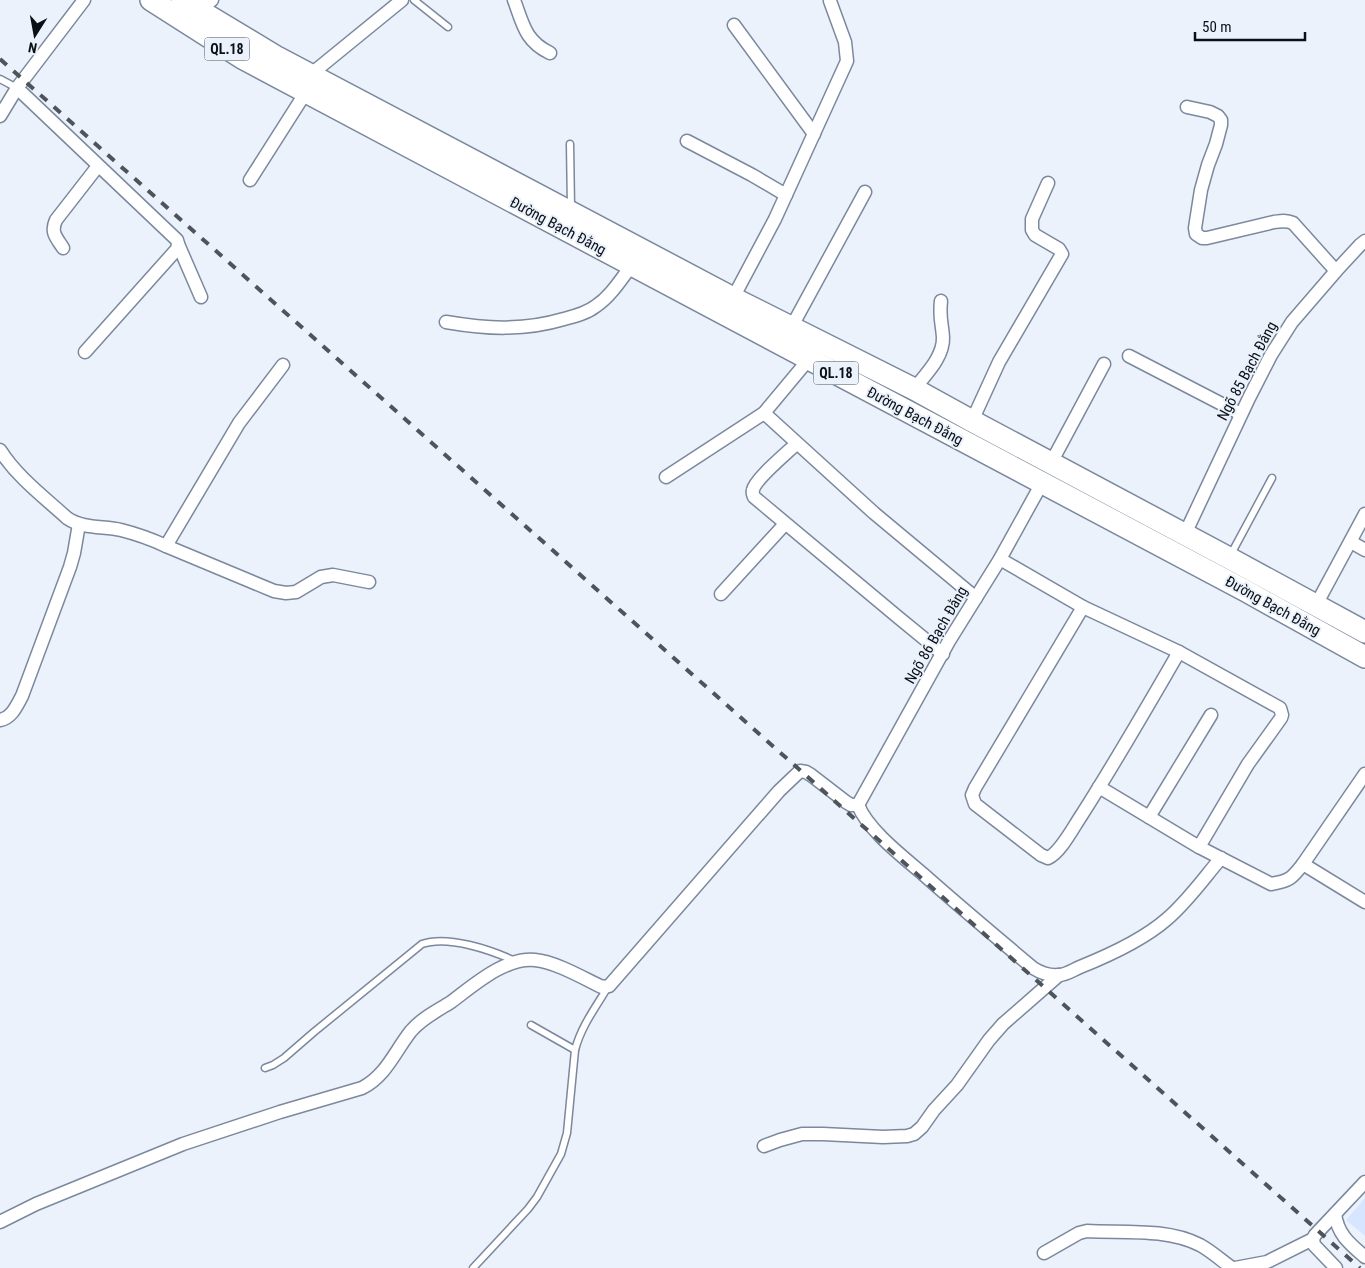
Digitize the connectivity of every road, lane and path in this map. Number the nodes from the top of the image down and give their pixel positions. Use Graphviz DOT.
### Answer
graph roads {
  1 [pos="84,0"];
  2 [pos="151,0"];
  3 [pos="402,0"];
  4 [pos="414,0"];
  5 [pos="514,0"];
  6 [pos="830,1"];
  7 [pos="198,4"];
  8 [pos="734,25"];
  9 [pos="448,28"];
  10 [pos="550,53"];
  11 [pos="0,79"];
  12 [pos="308,84"];
  13 [pos="17,88"];
  14 [pos="1187,107"];
  15 [pos="0,116"];
  16 [pos="814,134"];
  17 [pos="687,141"];
  18 [pos="570,144"];
  19 [pos="98,166"];
  20 [pos="250,180"];
  21 [pos="1048,183"];
  22 [pos="865,192"];
  23 [pos="786,195"];
  24 [pos="571,213"];
  25 [pos="1365,241"];
  26 [pos="178,244"];
  27 [pos="63,248"];
  28 [pos="632,265"];
  29 [pos="1336,272"];
  30 [pos="201,297"];
  31 [pos="733,298"];
  32 [pos="941,301"];
  33 [pos="446,322"];
  34 [pos="791,328"];
  35 [pos="85,352"];
  36 [pos="1129,356"];
  37 [pos="809,359"];
  38 [pos="1104,364"];
  39 [pos="283,365"];
  40 [pos="914,389"];
  41 [pos="764,413"];
  42 [pos="1241,414"];
  43 [pos="972,421"];
  44 [pos="796,444"];
  45 [pos="0,450"];
  46 [pos="1051,463"];
  47 [pos="666,476"];
  48 [pos="1272,478"];
  49 [pos="1042,483"];
  50 [pos="1365,514"];
  51 [pos="78,524"];
  52 [pos="785,524"];
  53 [pos="1186,534"];
  54 [pos="1351,542"];
  55 [pos="166,546"];
  56 [pos="1365,550"];
  57 [pos="1226,556"];
  58 [pos="1000,558"];
  59 [pos="1212,574"];
  60 [pos="369,582"];
  61 [pos="720,594"];
  62 [pos="976,598"];
  63 [pos="1316,605"];
  64 [pos="1082,607"];
  65 [pos="1365,632"];
  66 [pos="1179,652"];
  67 [pos="943,654"];
  68 [pos="1365,657"];
  69 [pos="1211,715"];
  70 [pos="0,720"];
  71 [pos="1365,774"];
  72 [pos="1099,788"];
  73 [pos="858,805"];
  74 [pos="1149,817"];
  75 [pos="1200,847"];
  76 [pos="1221,858"];
  77 [pos="1303,864"];
  78 [pos="1365,902"];
  79 [pos="516,962"];
  80 [pos="1059,975"];
  81 [pos="608,986"];
  82 [pos="532,1024"];
  83 [pos="575,1050"];
  84 [pos="265,1068"];
  85 [pos="764,1146"];
  86 [pos="1365,1182"];
  87 [pos="1335,1214"];
  88 [pos="0,1222"];
  89 [pos="1316,1235"];
  90 [pos="1044,1253"];
  91 [pos="1365,1257"];
  92 [pos="1272,1264"];
  93 [pos="473,1268"];
  94 [pos="1234,1268"];
  95 [pos="1336,1268"];
  1 -- 13 [label="street"];
  2 -- 12 [label="highway, QL.18"];
  3 -- 12 [label="street"];
  4 -- 9 [label="lane"];
  5 -- 10 [label="street"];
  6 -- 16 [label="street"];
  7 -- 12 [label="highway, QL.18"];
  8 -- 16 [label="street"];
  11 -- 13 [label="lane"];
  12 -- 20 [label="street"];
  12 -- 24 [label="highway, Đường Bạch Đằng / QL.18"];
  12 -- 28 [label="highway, Đường Bạch Đằng / QL.18"];
  13 -- 15 [label="street"];
  13 -- 19 [label="street"];
  14 -- 29 [label="street"];
  16 -- 23 [label="street"];
  17 -- 23 [label="street"];
  18 -- 24 [label="lane"];
  19 -- 26 [label="street"];
  19 -- 27 [label="street"];
  21 -- 43 [label="street"];
  22 -- 34 [label="street"];
  23 -- 31 [label="street"];
  24 -- 31 [label="highway, Đường Bạch Đằng / QL.18"];
  25 -- 29 [label="street, Ngõ 85 Bạch Đằng"];
  26 -- 30 [label="street"];
  26 -- 35 [label="street"];
  28 -- 33 [label="street"];
  28 -- 37 [label="highway, Đường Bạch Đằng / QL.18"];
  29 -- 42 [label="street, Ngõ 85 Bạch Đằng"];
  31 -- 34 [label="highway, Đường Bạch Đằng / QL.18"];
  32 -- 40 [label="street"];
  34 -- 40 [label="highway, Đường Bạch Đằng / QL.18"];
  36 -- 42 [label="street"];
  37 -- 41 [label="street"];
  37 -- 49 [label="highway, Đường Bạch Đằng / QL.18"];
  38 -- 46 [label="street"];
  39 -- 55 [label="street"];
  40 -- 43 [label="highway, Đường Bạch Đằng / QL.18"];
  41 -- 44 [label="street"];
  41 -- 47 [label="street"];
  42 -- 53 [label="street, Ngõ 85 Bạch Đằng"];
  43 -- 46 [label="highway, Đường Bạch Đằng / QL.18"];
  44 -- 52 [label="street"];
  44 -- 62 [label="street"];
  45 -- 51 [label="street"];
  46 -- 53 [label="highway, Đường Bạch Đằng / QL.18"];
  48 -- 57 [label="lane"];
  49 -- 58 [label="street, Ngõ 86 Bạch Đằng"];
  49 -- 59 [label="highway, Đường Bạch Đằng / QL.18"];
  50 -- 54 [label="street"];
  51 -- 55 [label="street"];
  51 -- 70 [label="street"];
  52 -- 61 [label="street"];
  52 -- 67 [label="street"];
  53 -- 57 [label="highway, Đường Bạch Đằng / QL.18"];
  54 -- 56 [label="street"];
  54 -- 63 [label="street"];
  55 -- 60 [label="street"];
  57 -- 59 [label="highway"];
  57 -- 63 [label="highway, Đường Bạch Đằng / QL.18"];
  58 -- 62 [label="street, Ngõ 86 Bạch Đằng"];
  58 -- 64 [label="street"];
  59 -- 68 [label="highway, Đường Bạch Đằng / QL.18"];
  62 -- 67 [label="street, Ngõ 86 Bạch Đằng"];
  63 -- 65 [label="highway, Đường Bạch Đằng / QL.18"];
  64 -- 66 [label="street"];
  64 -- 72 [label="street"];
  66 -- 72 [label="street"];
  66 -- 75 [label="street"];
  67 -- 73 [label="street, Ngõ 86 Bạch Đằng"];
  69 -- 74 [label="street"];
  71 -- 77 [label="street"];
  72 -- 74 [label="street"];
  73 -- 80 [label="street"];
  73 -- 81 [label="street"];
  74 -- 75 [label="street"];
  75 -- 76 [label="street"];
  76 -- 77 [label="street"];
  76 -- 80 [label="street"];
  77 -- 78 [label="street"];
  79 -- 81 [label="street"];
  79 -- 84 [label="lane"];
  79 -- 88 [label="street"];
  80 -- 85 [label="street"];
  81 -- 83 [label="lane"];
  82 -- 83 [label="lane"];
  83 -- 93 [label="lane"];
  86 -- 87 [label="street"];
  87 -- 89 [label="street"];
  87 -- 91 [label="street"];
  89 -- 92 [label="street"];
  89 -- 95 [label="street"];
  90 -- 94 [label="street"];
  92 -- 94 [label="street"];
}
